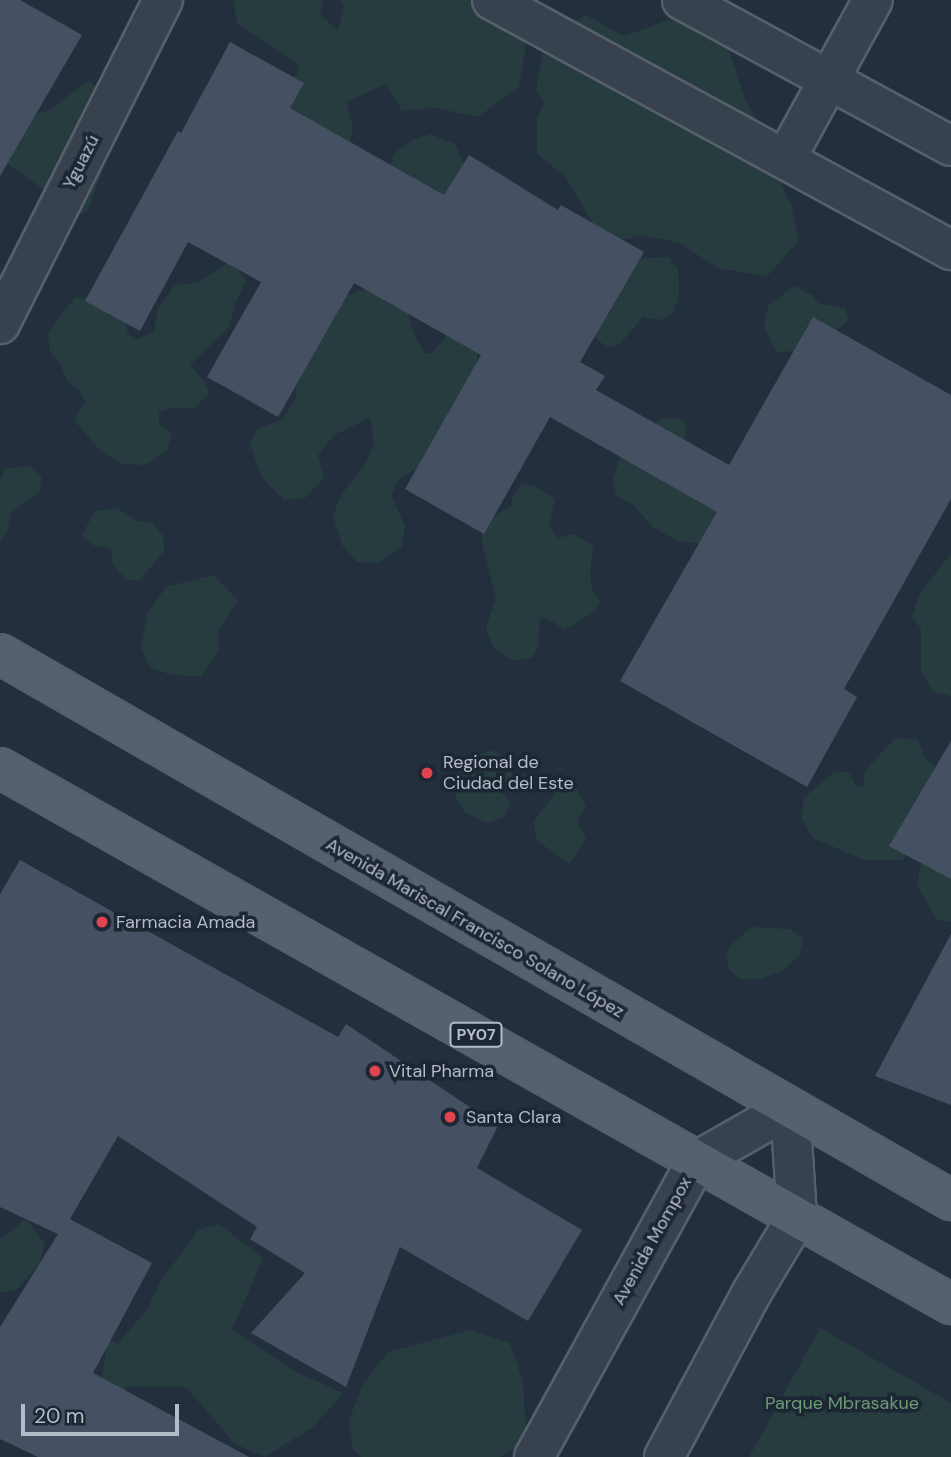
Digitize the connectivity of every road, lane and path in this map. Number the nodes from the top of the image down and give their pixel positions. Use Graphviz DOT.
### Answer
graph roads {
  1 [pos="163,0"];
  2 [pos="492,0"];
  3 [pos="682,0"];
  4 [pos="873,0"];
  5 [pos="830,78"];
  6 [pos="951,146"];
  7 [pos="786,158"];
  8 [pos="951,250"];
  9 [pos="0,324"];
  10 [pos="0,654"];
  11 [pos="0,768"];
  12 [pos="790,1108"];
  13 [pos="697,1161"];
  14 [pos="951,1200"];
  15 [pos="797,1217"];
  16 [pos="951,1304"];
  17 [pos="534,1457"];
  18 [pos="664,1457"];
  1 -- 9 [label="street, Yguazú"];
  2 -- 7 [label="street"];
  3 -- 5 [label="street"];
  4 -- 5 [label="street"];
  5 -- 6 [label="street"];
  5 -- 7 [label="street"];
  7 -- 8 [label="street"];
  10 -- 12 [label="main road, Avenida Mariscal Francisco Solano López"];
  11 -- 13 [label="main road, PY07"];
  12 -- 13 [label="street, Avenida Mompox"];
  12 -- 14 [label="main road, Avenida Mariscal Francisco Solano López"];
  12 -- 15 [label="street"];
  13 -- 15 [label="main road, PY07"];
  13 -- 17 [label="street, Avenida Mompox"];
  15 -- 16 [label="main road, PY07"];
  15 -- 18 [label="street"];
}
